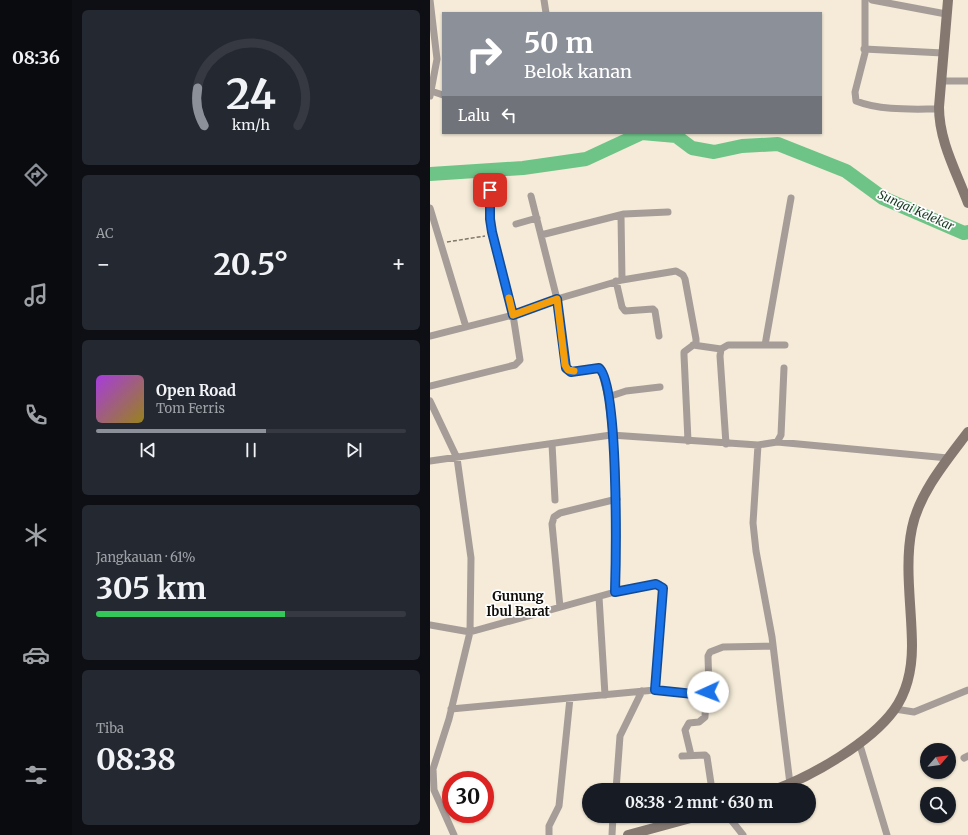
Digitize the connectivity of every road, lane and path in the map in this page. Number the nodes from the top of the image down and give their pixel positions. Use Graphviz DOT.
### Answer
graph roads {
  1 [pos="430,0"];
  2 [pos="544,0"];
  3 [pos="865,0"];
  4 [pos="872,0"];
  5 [pos="948,0"];
  6 [pos="546,12"];
  7 [pos="946,14"];
  8 [pos="864,49"];
  9 [pos="943,53"];
  10 [pos="941,80"];
  11 [pos="968,81"];
  12 [pos="431,94"];
  13 [pos="442,95"];
  14 [pos="939,109"];
  15 [pos="490,190"];
  16 [pos="531,196"];
  17 [pos="790,198"];
  18 [pos="968,203"];
  19 [pos="430,208"];
  20 [pos="668,212"];
  21 [pos="621,215"];
  22 [pos="537,218"];
  23 [pos="516,224"];
  24 [pos="493,235"];
  25 [pos="541,235"];
  26 [pos="440,243"];
  27 [pos="619,280"];
  28 [pos="557,299"];
  29 [pos="513,315"];
  30 [pos="466,327"];
  31 [pos="430,336"];
  32 [pos="659,336"];
  33 [pos="693,345"];
  34 [pos="765,345"];
  35 [pos="785,345"];
  36 [pos="721,349"];
  37 [pos="784,368"];
  38 [pos="430,386"];
  39 [pos="660,388"];
  40 [pos="608,397"];
  41 [pos="430,400"];
  42 [pos="968,432"];
  43 [pos="611,435"];
  44 [pos="688,440"];
  45 [pos="777,442"];
  46 [pos="552,444"];
  47 [pos="726,444"];
  48 [pos="758,445"];
  49 [pos="457,458"];
  50 [pos="948,458"];
  51 [pos="430,461"];
  52 [pos="617,499"];
  53 [pos="555,500"];
  54 [pos="615,592"];
  55 [pos="599,596"];
  56 [pos="560,607"];
  57 [pos="430,625"];
  58 [pos="470,632"];
  59 [pos="773,646"];
  60 [pos="655,690"];
  61 [pos="968,690"];
  62 [pos="642,691"];
  63 [pos="706,694"];
  64 [pos="604,695"];
  65 [pos="570,698"];
  66 [pos="451,709"];
  67 [pos="895,709"];
  68 [pos="859,742"];
  69 [pos="434,755"];
  70 [pos="691,755"];
  71 [pos="682,756"];
  72 [pos="617,783"];
  73 [pos="711,783"];
  74 [pos="790,783"];
  75 [pos="792,783"];
  76 [pos="613,823"];
  77 [pos="678,823"];
  78 [pos="734,823"];
  79 [pos="652,832"];
  80 [pos="454,835"];
  81 [pos="549,835"];
  82 [pos="612,835"];
  83 [pos="628,835"];
  84 [pos="744,835"];
  85 [pos="887,835"];
  1 -- 12 [label="street"];
  2 -- 6 [label="street"];
  3 -- 8 [label="street"];
  4 -- 7 [label="street"];
  5 -- 7 [label="street"];
  7 -- 9 [label="street"];
  8 -- 9 [label="street"];
  8 -- 14 [label="street"];
  9 -- 10 [label="street"];
  10 -- 11 [label="street"];
  10 -- 14 [label="street"];
  12 -- 13 [label="street"];
  14 -- 18 [label="street"];
  15 -- 24 [label="street"];
  16 -- 22 [label="street"];
  17 -- 34 [label="street"];
  19 -- 26 [label="street"];
  20 -- 21 [label="street"];
  21 -- 25 [label="street"];
  21 -- 27 [label="street"];
  22 -- 23 [label="street"];
  22 -- 25 [label="street"];
  24 -- 26 [label="path"];
  24 -- 29 [label="street"];
  25 -- 28 [label="street"];
  26 -- 30 [label="street"];
  27 -- 28 [label="street"];
  27 -- 32 [label="street"];
  27 -- 33 [label="street"];
  28 -- 29 [label="street"];
  28 -- 40 [label="street"];
  29 -- 30 [label="street"];
  29 -- 38 [label="street"];
  30 -- 31 [label="street"];
  33 -- 36 [label="street"];
  33 -- 44 [label="street"];
  34 -- 35 [label="street"];
  34 -- 36 [label="street"];
  36 -- 47 [label="street"];
  37 -- 45 [label="street"];
  39 -- 40 [label="street"];
  40 -- 43 [label="street"];
  41 -- 49 [label="street"];
  42 -- 50 [label="street"];
  43 -- 44 [label="street"];
  43 -- 46 [label="street"];
  43 -- 52 [label="street"];
  44 -- 47 [label="street"];
  45 -- 48 [label="street"];
  45 -- 50 [label="street"];
  46 -- 49 [label="street"];
  46 -- 53 [label="street"];
  47 -- 48 [label="street"];
  48 -- 59 [label="street"];
  49 -- 51 [label="street"];
  49 -- 58 [label="street"];
  50 -- 67 [label="street"];
  52 -- 54 [label="street"];
  52 -- 56 [label="street"];
  54 -- 55 [label="street"];
  54 -- 60 [label="street"];
  55 -- 56 [label="street"];
  55 -- 64 [label="street"];
  56 -- 58 [label="street"];
  57 -- 58 [label="street"];
  58 -- 66 [label="street"];
  59 -- 63 [label="street"];
  59 -- 74 [label="street"];
  60 -- 62 [label="street"];
  60 -- 63 [label="street"];
  61 -- 67 [label="street"];
  62 -- 64 [label="street"];
  62 -- 72 [label="street"];
  63 -- 70 [label="street"];
  64 -- 65 [label="street"];
  65 -- 66 [label="street"];
  65 -- 81 [label="street"];
  66 -- 69 [label="street"];
  67 -- 68 [label="street"];
  68 -- 75 [label="street"];
  68 -- 85 [label="street"];
  69 -- 80 [label="street"];
  70 -- 71 [label="street"];
  70 -- 73 [label="street"];
  76 -- 82 [label="street"];
  77 -- 79 [label="street"];
  78 -- 84 [label="street"];
  79 -- 83 [label="street"];
}
